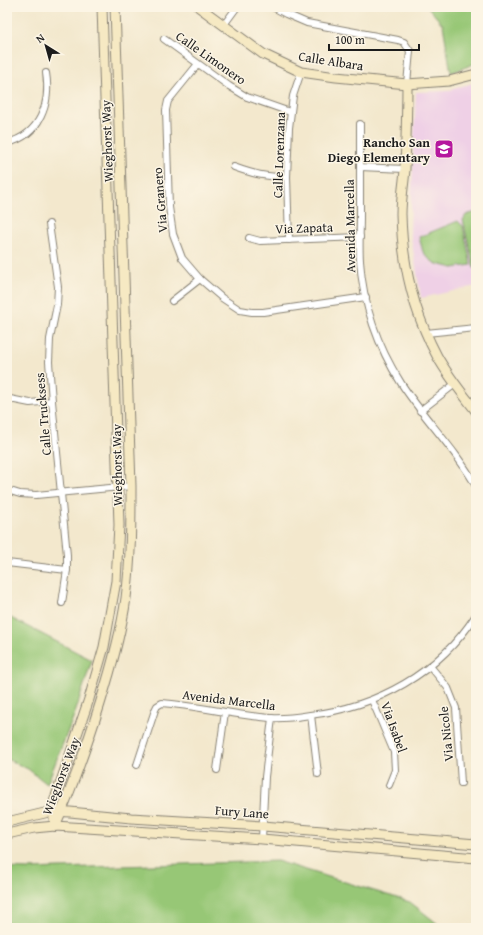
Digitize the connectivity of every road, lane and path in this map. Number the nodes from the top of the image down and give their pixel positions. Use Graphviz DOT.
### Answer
graph roads {
  1 [pos="102,7"];
  2 [pos="115,7"];
  3 [pos="199,7"];
  4 [pos="237,7"];
  5 [pos="272,7"];
  6 [pos="223,26"];
  7 [pos="164,39"];
  8 [pos="198,64"];
  9 [pos="301,72"];
  10 [pos="46,73"];
  11 [pos="476,74"];
  12 [pos="407,84"];
  13 [pos="290,112"];
  14 [pos="360,124"];
  15 [pos="7,143"];
  16 [pos="234,167"];
  17 [pos="360,167"];
  18 [pos="404,168"];
  19 [pos="287,177"];
  20 [pos="49,224"];
  21 [pos="360,237"];
  22 [pos="249,238"];
  23 [pos="289,240"];
  24 [pos="200,279"];
  25 [pos="366,297"];
  26 [pos="172,301"];
  27 [pos="476,328"];
  28 [pos="426,333"];
  29 [pos="455,384"];
  30 [pos="7,397"];
  31 [pos="52,401"];
  32 [pos="420,411"];
  33 [pos="476,411"];
  34 [pos="131,486"];
  35 [pos="476,486"];
  36 [pos="117,487"];
  37 [pos="7,490"];
  38 [pos="61,492"];
  39 [pos="7,563"];
  40 [pos="66,570"];
  41 [pos="62,603"];
  42 [pos="476,615"];
  43 [pos="430,666"];
  44 [pos="372,700"];
  45 [pos="225,712"];
  46 [pos="311,715"];
  47 [pos="272,718"];
  48 [pos="137,765"];
  49 [pos="217,770"];
  50 [pos="318,774"];
  51 [pos="461,783"];
  52 [pos="389,785"];
  53 [pos="57,811"];
  54 [pos="7,822"];
  55 [pos="55,826"];
  56 [pos="263,826"];
  57 [pos="7,834"];
  58 [pos="262,839"];
  59 [pos="476,844"];
  60 [pos="476,858"];
  1 -- 36 [label="street, Wieghorst Way"];
  2 -- 34 [label="street, Wieghorst Way"];
  3 -- 6 [label="street, Calle Albara"];
  4 -- 6 [label="street"];
  5 -- 12 [label="street"];
  6 -- 9 [label="street, Calle Albara"];
  7 -- 8 [label="street, Calle Limonero"];
  8 -- 13 [label="street, Calle Limonero"];
  8 -- 24 [label="street, Via Granero"];
  9 -- 12 [label="street, Calle Albara"];
  9 -- 13 [label="street, Calle Lorenzana"];
  10 -- 15 [label="street"];
  11 -- 12 [label="street, Calle Albara"];
  12 -- 18 [label="street"];
  13 -- 19 [label="street, Calle Lorenzana"];
  14 -- 17 [label="street, Avenida Marcella"];
  16 -- 19 [label="street"];
  17 -- 18 [label="street"];
  17 -- 21 [label="street, Avenida Marcella"];
  18 -- 28 [label="street"];
  19 -- 23 [label="street, Calle Lorenzana"];
  20 -- 31 [label="street, Calle Trucksess"];
  21 -- 23 [label="street, Via Zapata"];
  21 -- 25 [label="street, Avenida Marcella"];
  22 -- 23 [label="street, Via Zapata"];
  24 -- 25 [label="street, Via Granero"];
  24 -- 26 [label="street"];
  25 -- 32 [label="street, Avenida Marcella"];
  27 -- 28 [label="street"];
  28 -- 29 [label="street"];
  29 -- 32 [label="street"];
  29 -- 33 [label="street"];
  30 -- 31 [label="street"];
  31 -- 38 [label="street, Calle Trucksess"];
  32 -- 35 [label="street, Avenida Marcella"];
  34 -- 36 [label="street"];
  34 -- 53 [label="street, Wieghorst Way"];
  36 -- 38 [label="street"];
  36 -- 53 [label="street, Wieghorst Way"];
  37 -- 38 [label="street"];
  38 -- 40 [label="street, Calle Trucksess"];
  39 -- 40 [label="street"];
  40 -- 41 [label="street, Calle Trucksess"];
  42 -- 43 [label="street, Avenida Marcella"];
  43 -- 44 [label="street, Avenida Marcella"];
  43 -- 51 [label="street, Via Nicole"];
  44 -- 46 [label="street, Avenida Marcella"];
  44 -- 52 [label="street, Via Isabel"];
  45 -- 47 [label="street, Avenida Marcella"];
  45 -- 48 [label="street, Avenida Marcella"];
  45 -- 49 [label="street"];
  46 -- 47 [label="street, Avenida Marcella"];
  46 -- 50 [label="street"];
  47 -- 56 [label="street"];
  53 -- 54 [label="street, Fury Lane"];
  53 -- 55 [label="street, Wieghorst Way"];
  53 -- 56 [label="street, Fury Lane"];
  55 -- 57 [label="street, Fury Lane"];
  55 -- 58 [label="street, Fury Lane"];
  56 -- 58 [label="street"];
  56 -- 59 [label="street, Fury Lane"];
  58 -- 60 [label="street, Fury Lane"];
}
